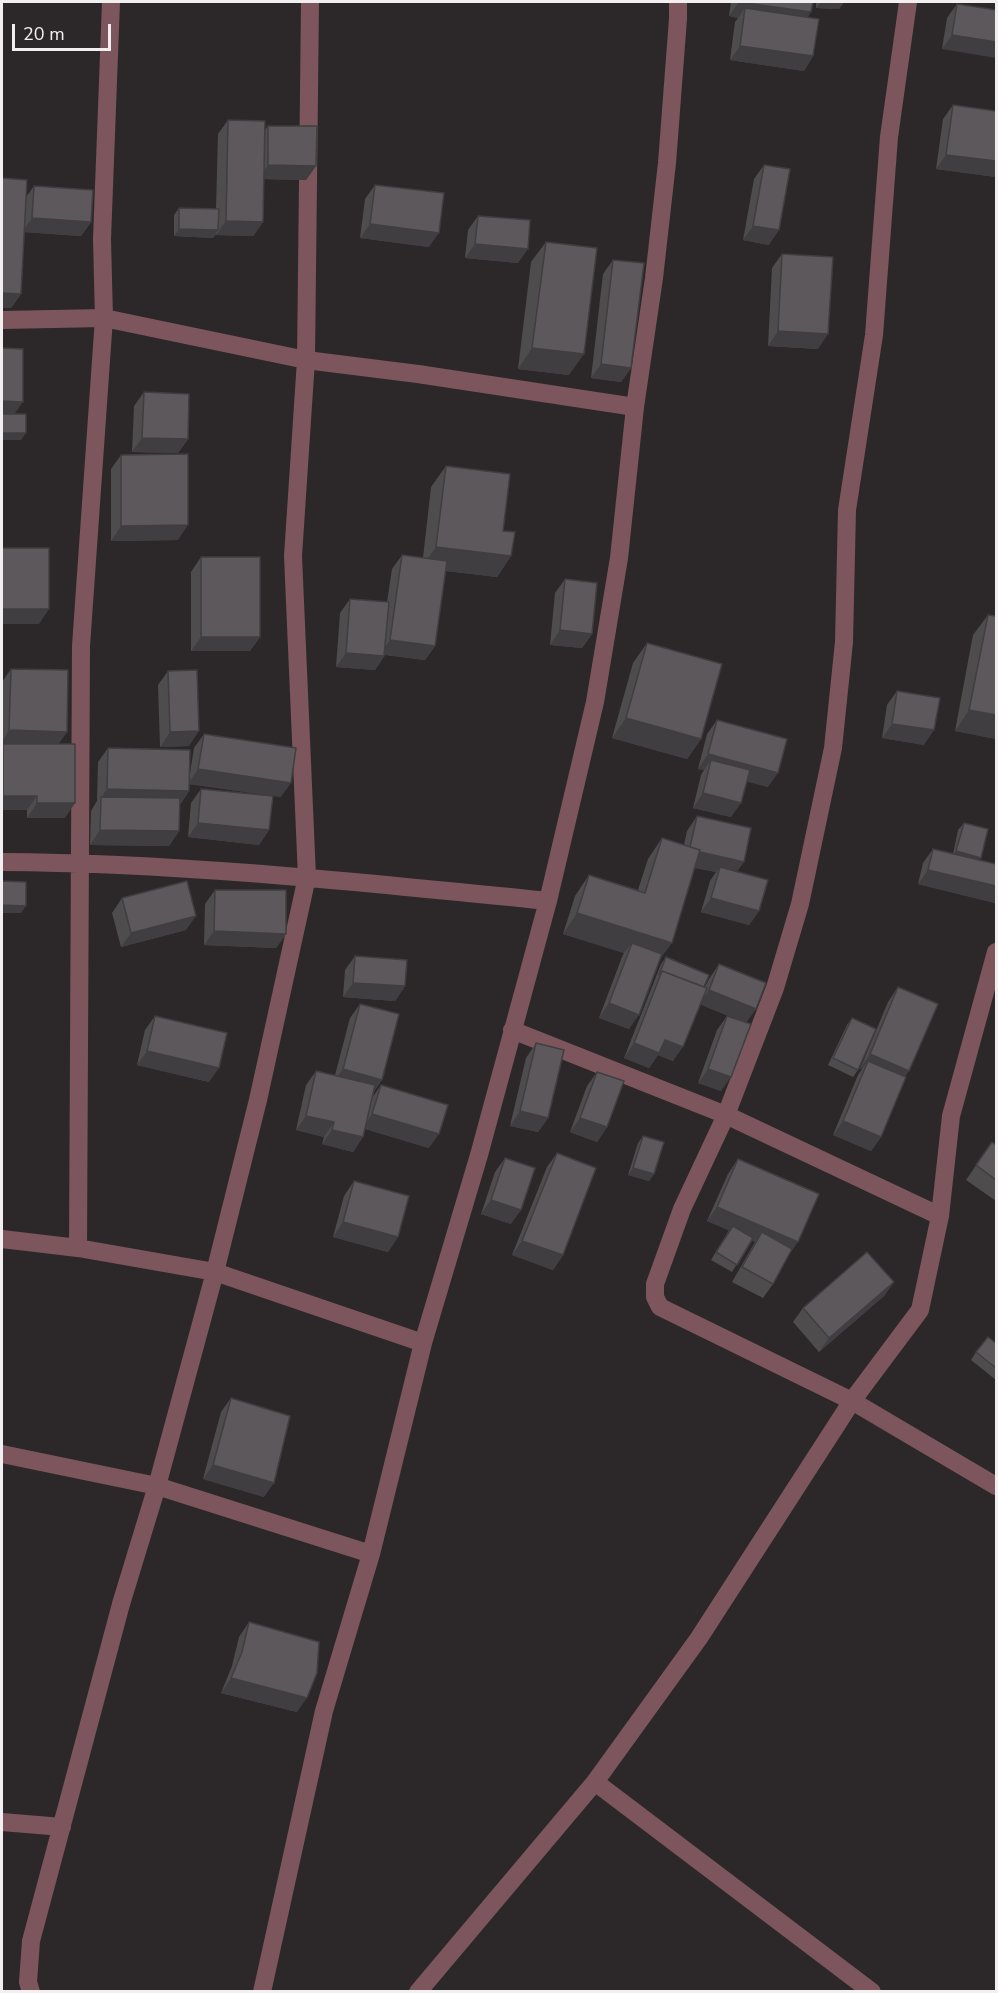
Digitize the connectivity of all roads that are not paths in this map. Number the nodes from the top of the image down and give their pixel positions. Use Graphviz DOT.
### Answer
graph roads {
  1 [pos="111,2"];
  2 [pos="310,2"];
  3 [pos="678,2"];
  4 [pos="908,2"];
  5 [pos="104,318"];
  6 [pos="2,320"];
  7 [pos="306,360"];
  8 [pos="635,407"];
  9 [pos="2,862"];
  10 [pos="78,862"];
  11 [pos="307,877"];
  12 [pos="548,901"];
  13 [pos="996,952"];
  14 [pos="512,1030"];
  15 [pos="726,1115"];
  16 [pos="940,1216"];
  17 [pos="2,1239"];
  18 [pos="78,1248"];
  19 [pos="215,1272"];
  20 [pos="423,1343"];
  21 [pos="852,1401"];
  22 [pos="2,1454"];
  23 [pos="157,1486"];
  24 [pos="996,1486"];
  25 [pos="371,1554"];
  26 [pos="595,1782"];
  27 [pos="2,1822"];
  28 [pos="62,1827"];
  29 [pos="424,1990"];
  30 [pos="31,1992"];
  31 [pos="262,1992"];
  32 [pos="872,1992"];
  1 -- 5 [label="street"];
  2 -- 7 [label="street"];
  3 -- 8 [label="street"];
  4 -- 15 [label="street"];
  5 -- 6 [label="street"];
  5 -- 7 [label="street"];
  5 -- 10 [label="street"];
  7 -- 8 [label="street"];
  7 -- 11 [label="street"];
  8 -- 12 [label="street"];
  9 -- 10 [label="street"];
  10 -- 11 [label="street"];
  10 -- 18 [label="street"];
  11 -- 12 [label="street"];
  11 -- 19 [label="street"];
  12 -- 14 [label="street"];
  13 -- 16 [label="street"];
  14 -- 15 [label="street"];
  14 -- 20 [label="street"];
  15 -- 16 [label="street"];
  15 -- 21 [label="street"];
  16 -- 21 [label="street"];
  17 -- 18 [label="street"];
  18 -- 19 [label="street"];
  19 -- 20 [label="street"];
  19 -- 23 [label="street"];
  20 -- 25 [label="street"];
  21 -- 24 [label="street"];
  21 -- 26 [label="street"];
  22 -- 23 [label="street"];
  23 -- 25 [label="street"];
  23 -- 28 [label="street"];
  25 -- 31 [label="street"];
  26 -- 29 [label="street"];
  26 -- 32 [label="street"];
  27 -- 28 [label="street"];
  28 -- 30 [label="street"];
}
